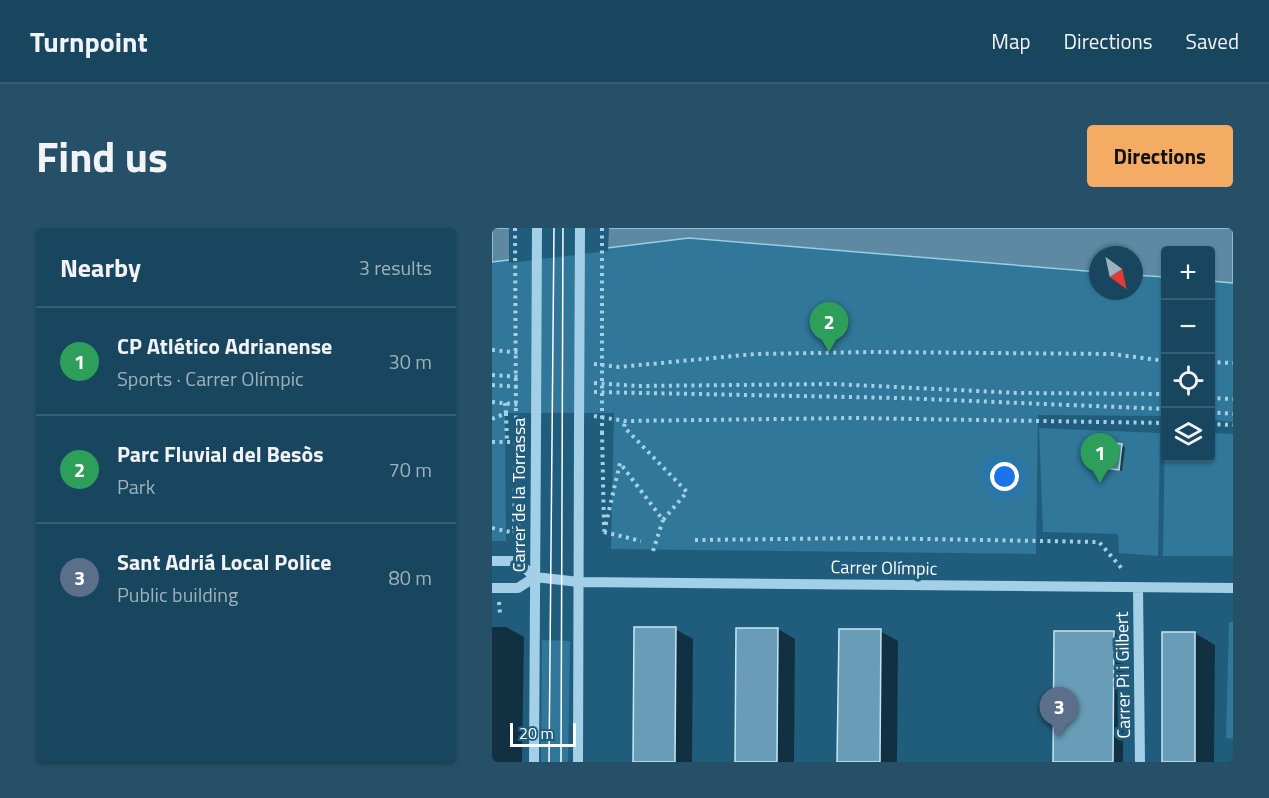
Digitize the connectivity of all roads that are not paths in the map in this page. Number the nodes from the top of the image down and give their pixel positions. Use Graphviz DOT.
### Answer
graph roads {
  1 [pos="537,228"];
  2 [pos="580,228"];
  3 [pos="492,561"];
  4 [pos="535,578"];
  5 [pos="579,582"];
  6 [pos="492,588"];
  7 [pos="1138,588"];
  8 [pos="1233,588"];
  9 [pos="534,762"];
  10 [pos="578,762"];
  11 [pos="1140,762"];
  1 -- 4 [label="street, Carrer de la Torrassa, bridge"];
  2 -- 5 [label="street, bridge"];
  3 -- 4 [label="street"];
  4 -- 5 [label="street, Carrer Olímpic"];
  4 -- 6 [label="street, Carrer Olímpic"];
  4 -- 9 [label="street, Carrer de la Torrassa"];
  5 -- 7 [label="street, Carrer Olímpic"];
  5 -- 10 [label="street"];
  7 -- 8 [label="street, Carrer Olímpic"];
  7 -- 11 [label="street, Carrer Pi i Gilbert"];
}
